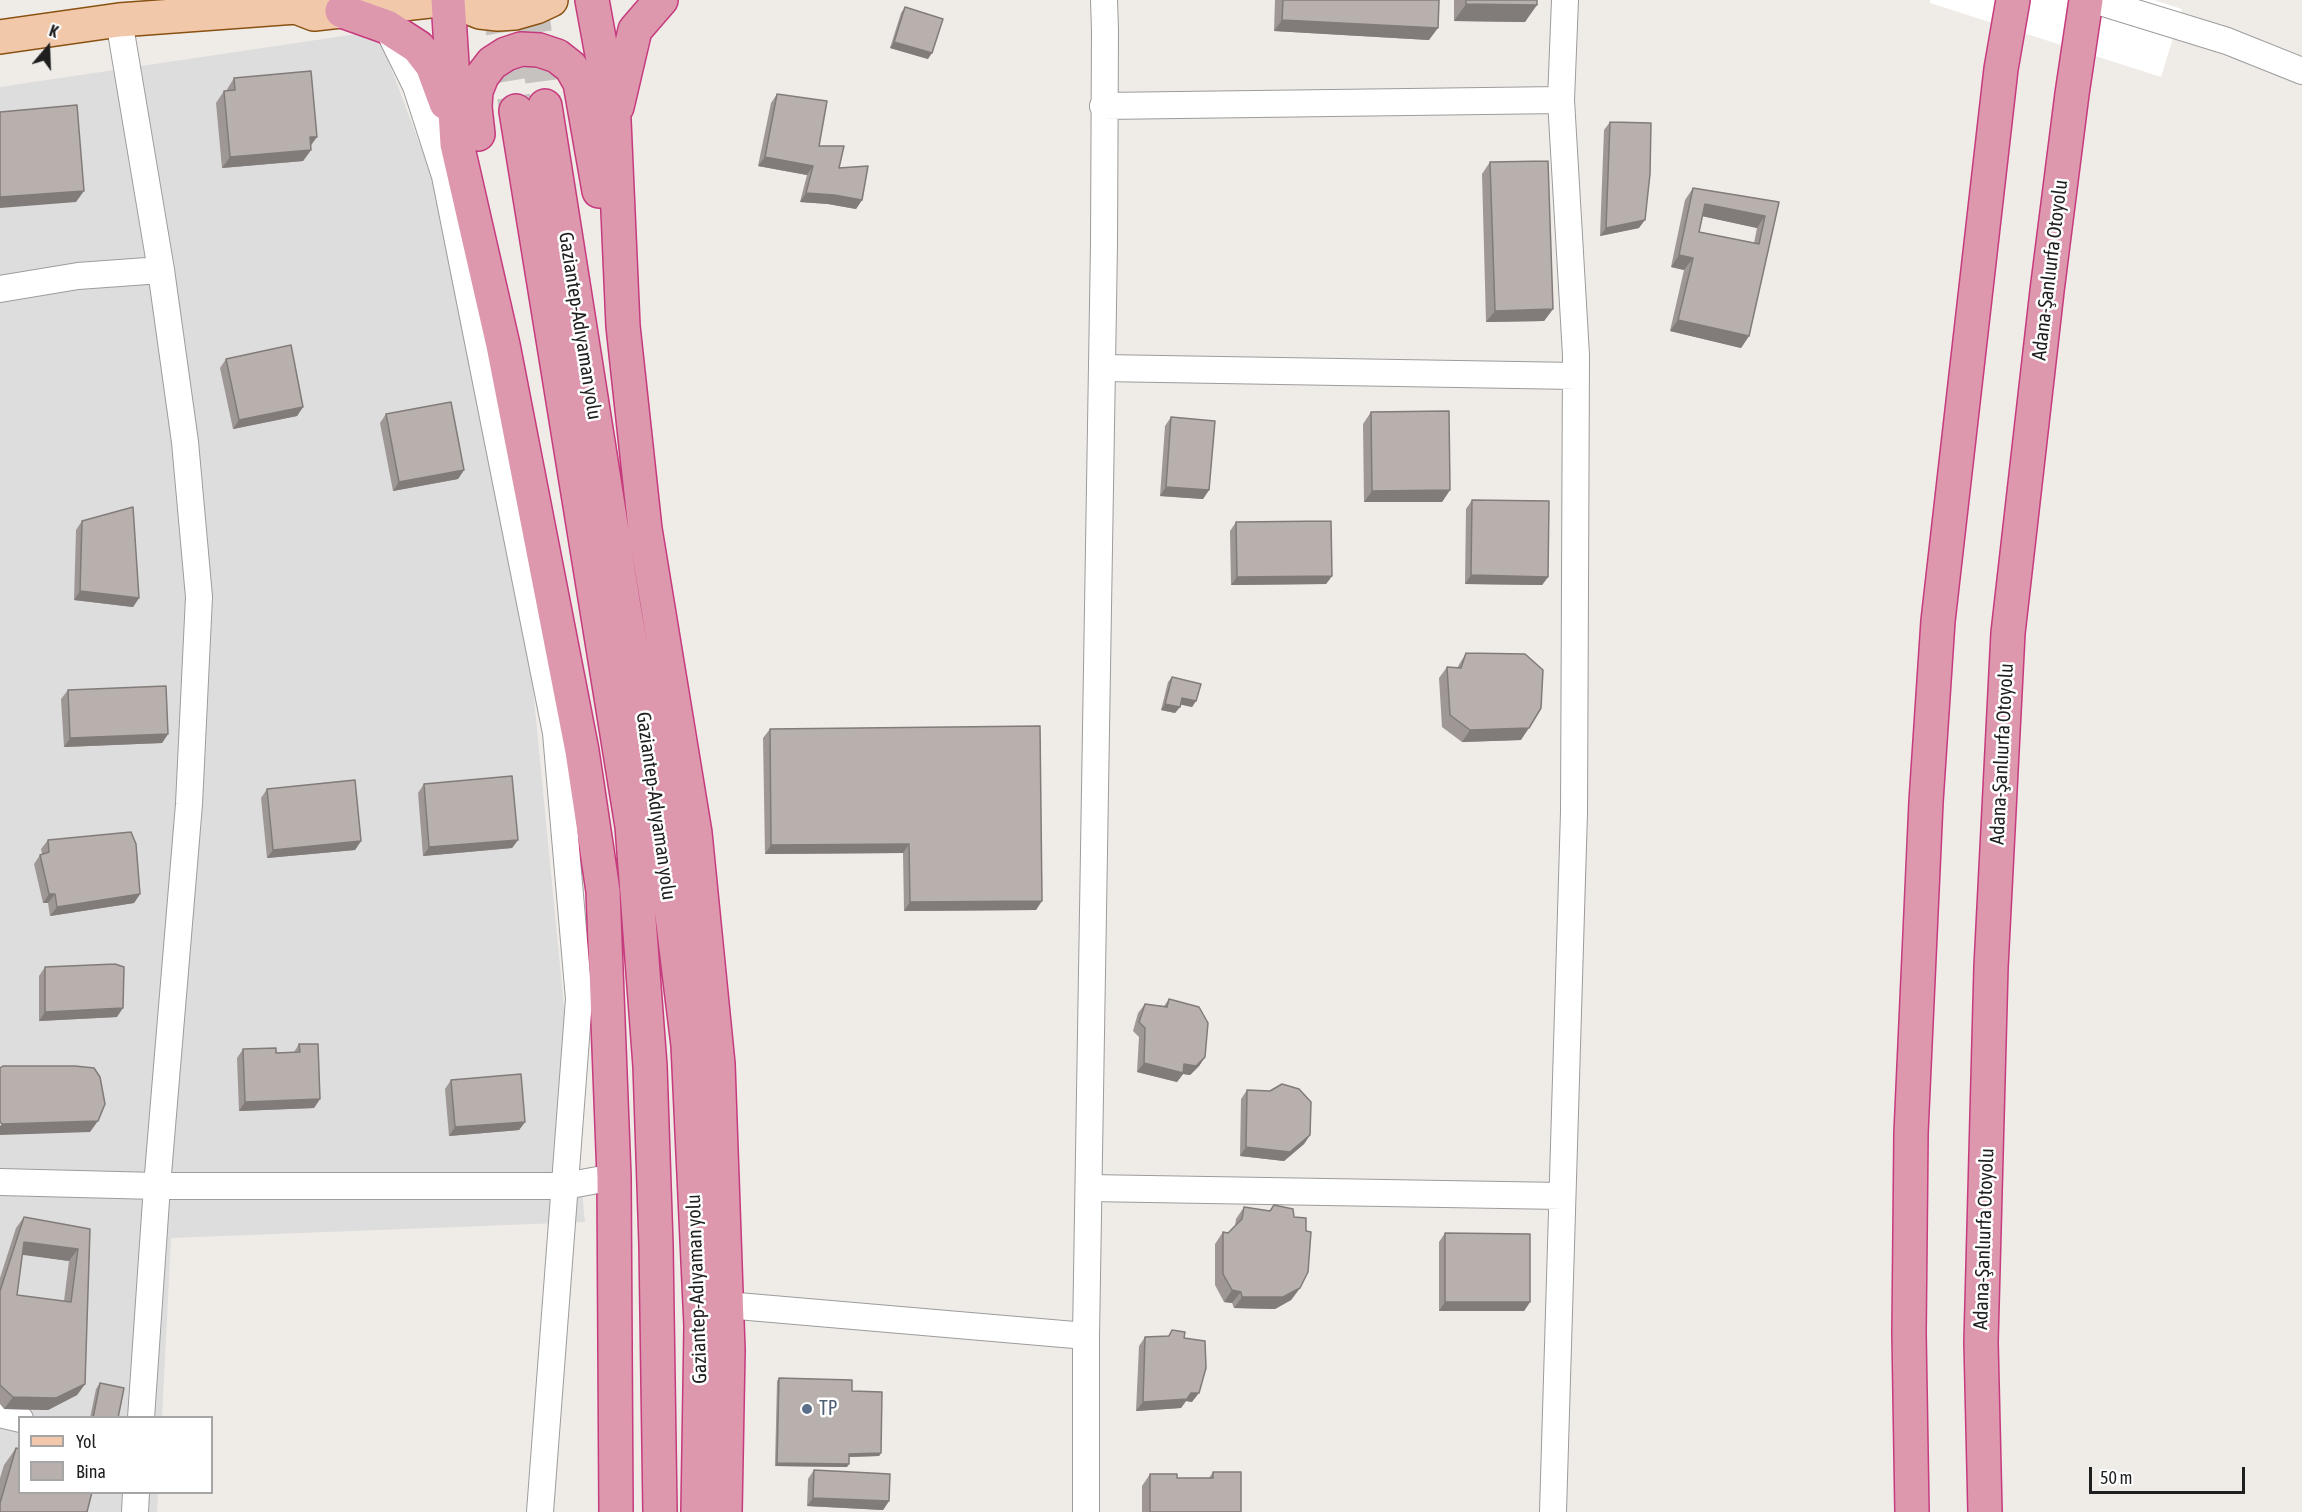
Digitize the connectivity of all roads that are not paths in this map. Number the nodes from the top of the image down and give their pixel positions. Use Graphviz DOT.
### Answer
graph roads {
  1 [pos="438,0"];
  2 [pos="449,0"];
  3 [pos="551,0"];
  4 [pos="592,0"];
  5 [pos="661,0"];
  6 [pos="1104,0"];
  7 [pos="1565,0"];
  8 [pos="2013,0"];
  9 [pos="2086,0"];
  10 [pos="2094,0"];
  11 [pos="300,3"];
  12 [pos="342,11"];
  13 [pos="119,20"];
  14 [pos="387,27"];
  15 [pos="0,37"];
  16 [pos="2302,71"];
  17 [pos="1562,100"];
  18 [pos="1103,106"];
  19 [pos="614,120"];
  20 [pos="458,144"];
  21 [pos="161,270"];
  22 [pos="0,290"];
  23 [pos="623,326"];
  24 [pos="503,345"];
  25 [pos="1102,368"];
  26 [pos="1576,376"];
  27 [pos="614,1177"];
  28 [pos="0,1182"];
  29 [pos="157,1186"];
  30 [pos="564,1186"];
  31 [pos="1089,1188"];
  32 [pos="1562,1196"];
  33 [pos="726,1305"];
  34 [pos="1086,1336"];
  35 [pos="0,1414"];
  36 [pos="141,1416"];
  37 [pos="18,1418"];
  38 [pos="136,1494"];
  39 [pos="135,1512"];
  40 [pos="540,1512"];
  41 [pos="616,1512"];
  42 [pos="660,1512"];
  43 [pos="698,1512"];
  44 [pos="725,1512"];
  45 [pos="729,1512"];
  46 [pos="1086,1512"];
  47 [pos="1553,1512"];
  48 [pos="1912,1512"];
  49 [pos="1985,1512"];
  1 -- 12 [label="main road"];
  2 -- 3 [label="main road"];
  2 -- 20 [label="highway"];
  4 -- 19 [label="highway"];
  5 -- 19 [label="highway"];
  6 -- 18 [label="street"];
  7 -- 17 [label="street"];
  8 -- 48 [label="highway"];
  9 -- 49 [label="highway, Adana-Şanlıurfa Otoyolu"];
  10 -- 16 [label="street"];
  11 -- 12 [label="main road"];
  11 -- 13 [label="main road"];
  12 -- 14 [label="highway"];
  13 -- 15 [label="main road"];
  13 -- 21 [label="street"];
  14 -- 20 [label="highway"];
  14 -- 30 [label="street"];
  17 -- 18 [label="street"];
  17 -- 26 [label="street"];
  18 -- 25 [label="street"];
  19 -- 23 [label="highway"];
  20 -- 24 [label="highway"];
  21 -- 22 [label="street"];
  21 -- 29 [label="street"];
  23 -- 24 [label="highway"];
  23 -- 33 [label="highway"];
  24 -- 27 [label="highway"];
  25 -- 26 [label="street"];
  25 -- 31 [label="street"];
  26 -- 32 [label="street"];
  27 -- 30 [label="street"];
  27 -- 41 [label="highway"];
  28 -- 29 [label="street"];
  29 -- 30 [label="street"];
  29 -- 36 [label="street"];
  30 -- 40 [label="street"];
  31 -- 32 [label="street"];
  31 -- 34 [label="street"];
  32 -- 47 [label="street"];
  33 -- 34 [label="street"];
  33 -- 44 [label="highway"];
  34 -- 46 [label="street"];
  35 -- 37 [label="street"];
  38 -- 39 [label="street"];
  42 -- 43 [label="highway, Gaziantep-Adıyaman yolu"];
  44 -- 45 [label="street"];
}
